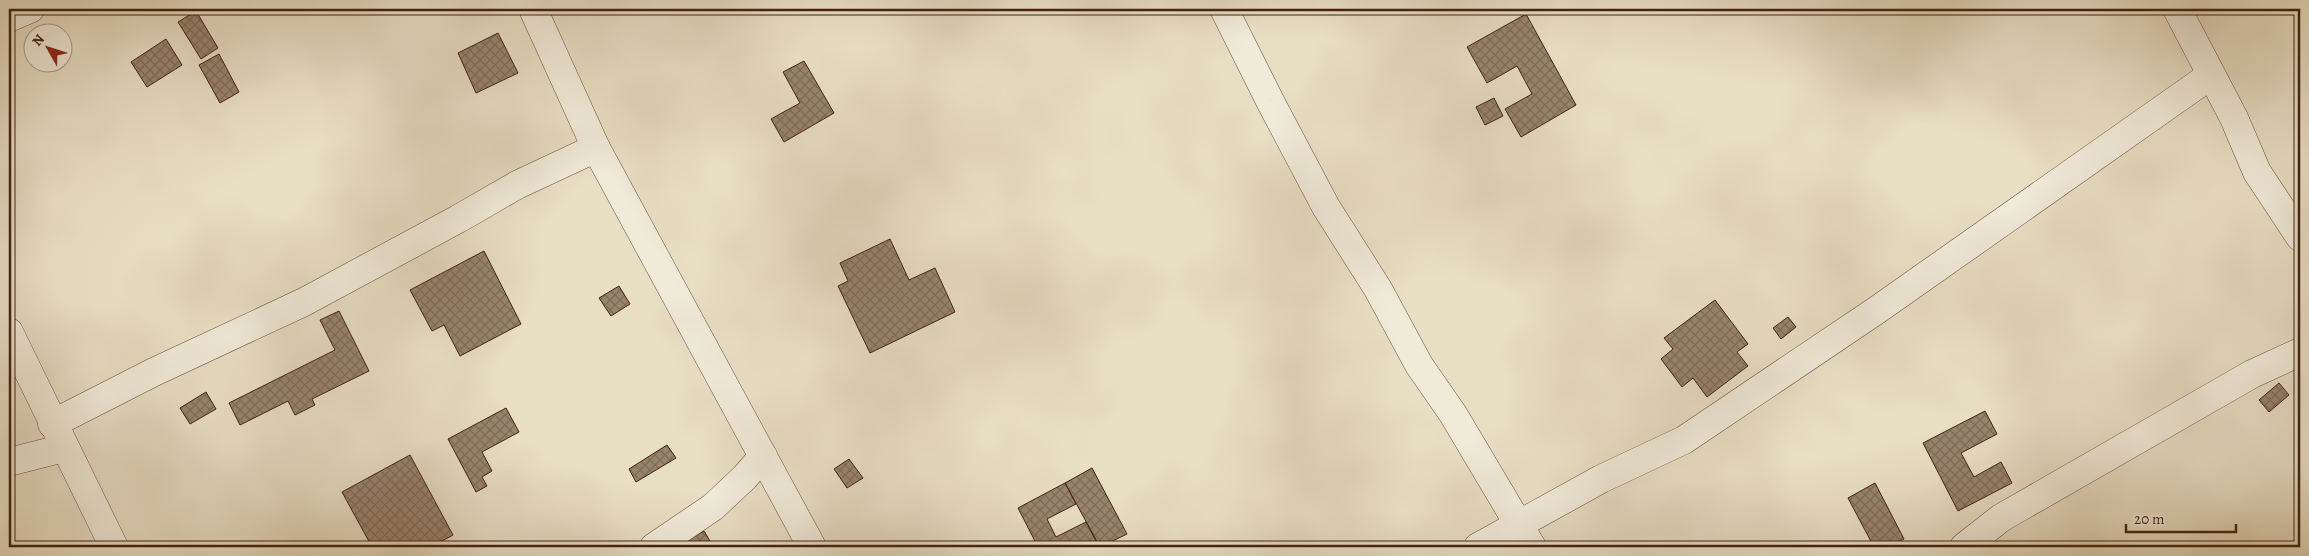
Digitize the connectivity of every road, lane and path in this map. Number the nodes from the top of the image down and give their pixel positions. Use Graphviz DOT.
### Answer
graph roads {
  1 [pos="533,9"];
  2 [pos="1224,9"];
  3 [pos="2177,9"];
  4 [pos="2211,75"];
  5 [pos="596,148"];
  6 [pos="2300,237"];
  7 [pos="9,332"];
  8 [pos="2300,352"];
  9 [pos="52,424"];
  10 [pos="64,448"];
  11 [pos="763,456"];
  12 [pos="9,462"];
  13 [pos="1518,524"];
  14 [pos="114,547"];
  15 [pos="654,547"];
  16 [pos="812,547"];
  17 [pos="1478,547"];
  18 [pos="1532,547"];
  19 [pos="1964,547"];
  1 -- 5 [label="street"];
  2 -- 13 [label="street"];
  3 -- 4 [label="street"];
  4 -- 6 [label="street"];
  4 -- 13 [label="street"];
  5 -- 9 [label="street"];
  5 -- 11 [label="street"];
  7 -- 9 [label="street"];
  8 -- 19 [label="street"];
  9 -- 10 [label="street"];
  10 -- 12 [label="street"];
  10 -- 14 [label="street"];
  11 -- 15 [label="street"];
  11 -- 16 [label="street"];
  13 -- 17 [label="street"];
  13 -- 18 [label="street"];
}
